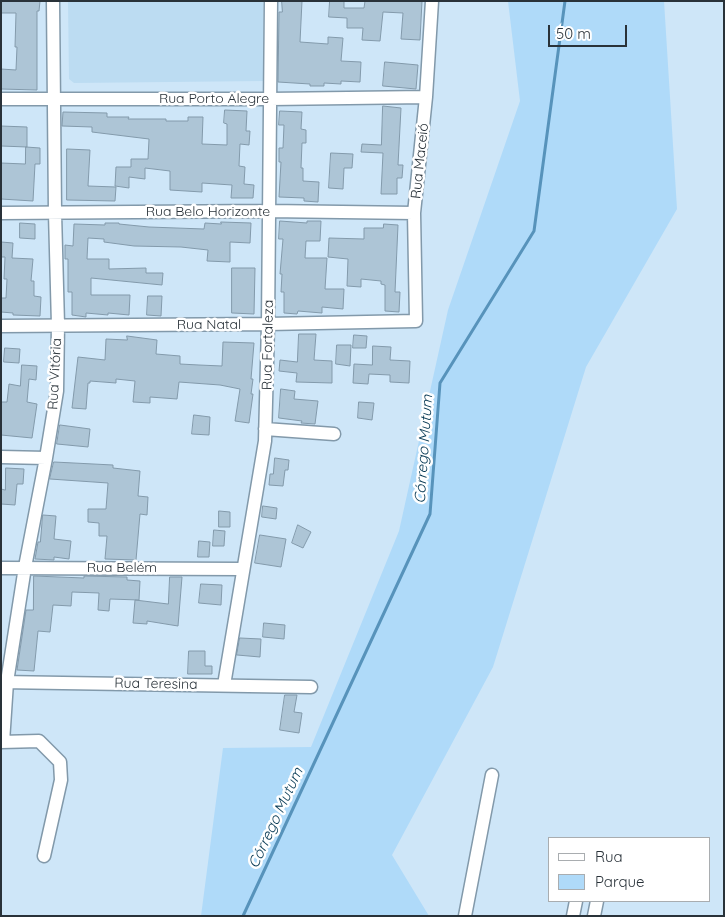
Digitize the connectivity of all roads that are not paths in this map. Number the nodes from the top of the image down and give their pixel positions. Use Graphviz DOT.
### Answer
graph roads {
  1 [pos="53,1"];
  2 [pos="271,1"];
  3 [pos="432,1"];
  4 [pos="426,97"];
  5 [pos="1,99"];
  6 [pos="54,99"];
  7 [pos="270,99"];
  8 [pos="270,211"];
  9 [pos="1,213"];
  10 [pos="55,213"];
  11 [pos="414,213"];
  12 [pos="416,321"];
  13 [pos="268,324"];
  14 [pos="58,325"];
  15 [pos="1,326"];
  16 [pos="265,430"];
  17 [pos="334,434"];
  18 [pos="1,457"];
  19 [pos="46,458"];
  20 [pos="25,567"];
  21 [pos="1,568"];
  22 [pos="243,569"];
  23 [pos="4,682"];
  24 [pos="224,685"];
  25 [pos="311,686"];
  26 [pos="2,742"];
  27 [pos="492,775"];
  28 [pos="44,856"];
  29 [pos="576,902"];
  30 [pos="597,902"];
  31 [pos="465,916"];
  32 [pos="572,916"];
  33 [pos="594,916"];
  1 -- 6 [label="street, Rua Vitória"];
  2 -- 7 [label="street, Rua Fortaleza"];
  3 -- 4 [label="street, Rua Maceió"];
  4 -- 7 [label="street, Rua Porto Alegre"];
  4 -- 11 [label="street, Rua Maceió"];
  5 -- 6 [label="street, Rua Porto Alegre"];
  6 -- 7 [label="street, Rua Porto Alegre"];
  6 -- 10 [label="street, Rua Vitória"];
  7 -- 8 [label="street, Rua Fortaleza"];
  8 -- 10 [label="street, Rua Belo Horizonte"];
  8 -- 11 [label="street, Rua Belo Horizonte"];
  8 -- 13 [label="street, Rua Fortaleza"];
  9 -- 10 [label="street, Rua Belo Horizonte"];
  10 -- 14 [label="street, Rua Vitória"];
  11 -- 12 [label="street, Rua Maceió"];
  12 -- 13 [label="street, Rua Natal"];
  13 -- 14 [label="street, Rua Natal"];
  13 -- 16 [label="street, Rua Fortaleza"];
  14 -- 15 [label="street, Rua Natal"];
  14 -- 19 [label="street, Rua Vitória"];
  16 -- 17 [label="street"];
  16 -- 22 [label="street, Rua Fortaleza"];
  18 -- 19 [label="street"];
  19 -- 20 [label="street, Rua Vitória"];
  20 -- 21 [label="street, Rua Belém"];
  20 -- 22 [label="street, Rua Belém"];
  20 -- 23 [label="street, Rua Vitória"];
  22 -- 24 [label="street, Rua Fortaleza"];
  23 -- 24 [label="street, Rua Teresina"];
  23 -- 26 [label="street, Rua Vitória"];
  24 -- 25 [label="street, Rua Teresina"];
  26 -- 28 [label="street"];
  27 -- 31 [label="street"];
  29 -- 32 [label="street"];
  30 -- 33 [label="street"];
}
